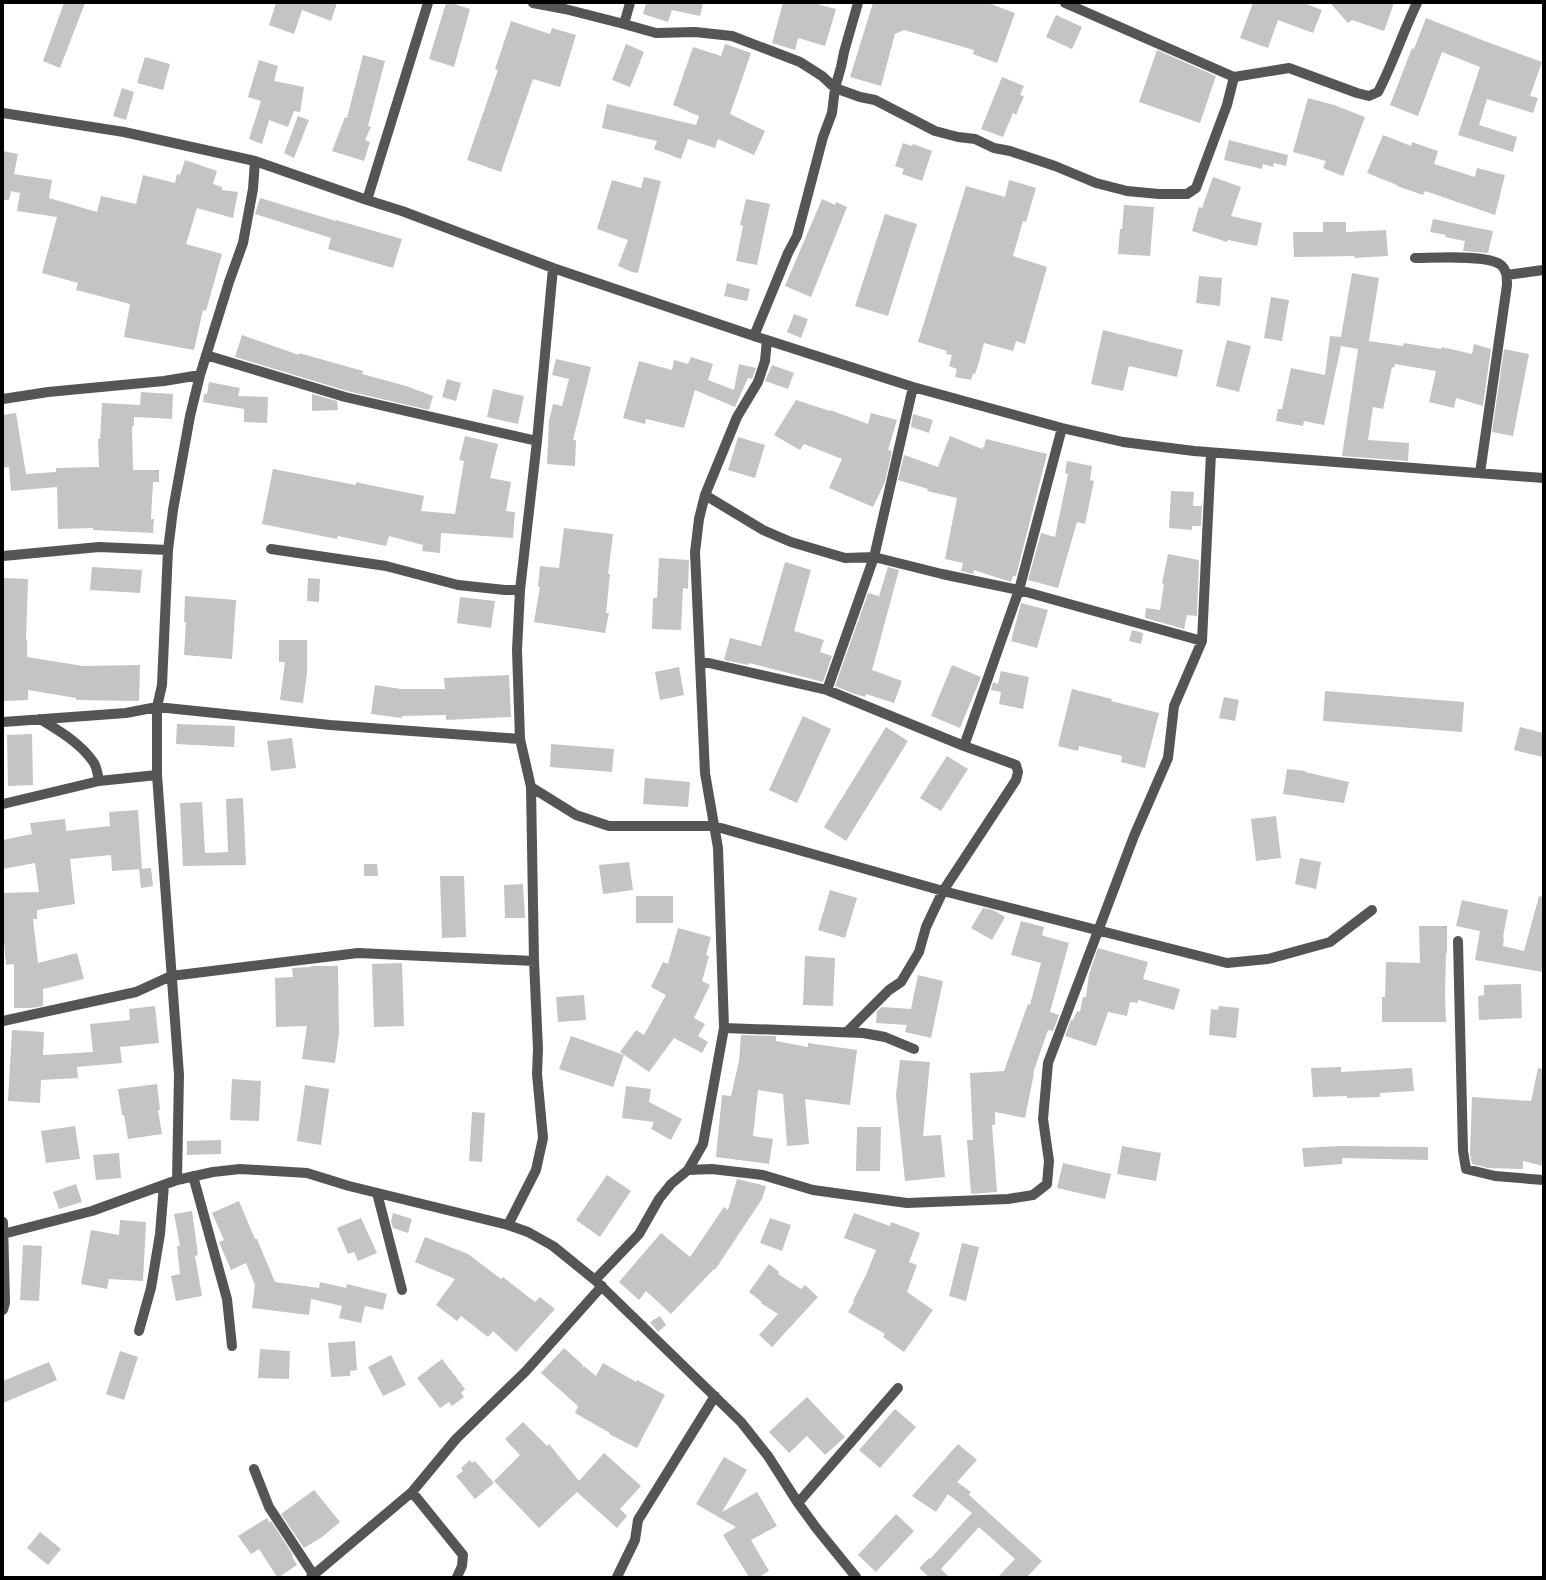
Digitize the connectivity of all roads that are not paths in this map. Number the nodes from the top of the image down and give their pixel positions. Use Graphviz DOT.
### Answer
graph roads {
  1 [pos="428,3"];
  2 [pos="532,3"];
  3 [pos="630,3"];
  4 [pos="858,3"];
  5 [pos="1065,3"];
  6 [pos="1417,3"];
  7 [pos="624,24"];
  8 [pos="1234,77"];
  9 [pos="835,88"];
  10 [pos="3,113"];
  11 [pos="255,160"];
  12 [pos="367,200"];
  13 [pos="1415,258"];
  14 [pos="553,268"];
  15 [pos="1543,270"];
  16 [pos="1507,275"];
  17 [pos="754,336"];
  18 [pos="767,340"];
  19 [pos="206,355"];
  20 [pos="200,376"];
  21 [pos="912,387"];
  22 [pos="3,399"];
  23 [pos="1062,428"];
  24 [pos="537,441"];
  25 [pos="1212,453"];
  26 [pos="1480,472"];
  27 [pos="1543,478"];
  28 [pos="705,495"];
  29 [pos="168,550"];
  30 [pos="272,550"];
  31 [pos="3,556"];
  32 [pos="874,557"];
  33 [pos="520,590"];
  34 [pos="1019,590"];
  35 [pos="1202,641"];
  36 [pos="700,661"];
  37 [pos="827,690"];
  38 [pos="157,707"];
  39 [pos="40,719"];
  40 [pos="3,722"];
  41 [pos="520,739"];
  42 [pos="964,746"];
  43 [pos="157,775"];
  44 [pos="99,781"];
  45 [pos="531,787"];
  46 [pos="3,804"];
  47 [pos="714,826"];
  48 [pos="943,891"];
  49 [pos="1372,910"];
  50 [pos="1097,930"];
  51 [pos="1458,941"];
  52 [pos="534,961"];
  53 [pos="171,976"];
  54 [pos="3,1021"];
  55 [pos="724,1028"];
  56 [pos="848,1032"];
  57 [pos="914,1049"];
  58 [pos="688,1170"];
  59 [pos="193,1176"];
  60 [pos="177,1180"];
  61 [pos="1543,1180"];
  62 [pos="164,1185"];
  63 [pos="377,1193"];
  64 [pos="3,1222"];
  65 [pos="508,1225"];
  66 [pos="3,1234"];
  67 [pos="598,1283"];
  68 [pos="402,1290"];
  69 [pos="3,1310"];
  70 [pos="139,1331"];
  71 [pos="232,1346"];
  72 [pos="898,1388"];
  73 [pos="715,1396"];
  74 [pos="254,1469"];
  75 [pos="412,1492"];
  76 [pos="798,1503"];
  77 [pos="312,1575"];
  78 [pos="458,1577"];
  79 [pos="617,1577"];
  80 [pos="856,1577"];
  1 -- 12 [label="street"];
  2 -- 7 [label="street"];
  3 -- 7 [label="street"];
  4 -- 9 [label="street"];
  5 -- 8 [label="street"];
  6 -- 8 [label="street"];
  7 -- 9 [label="street"];
  8 -- 9 [label="street"];
  9 -- 17 [label="street"];
  10 -- 11 [label="street"];
  11 -- 12 [label="street"];
  11 -- 19 [label="street"];
  12 -- 14 [label="street"];
  13 -- 16 [label="street"];
  14 -- 17 [label="street"];
  14 -- 24 [label="street"];
  15 -- 16 [label="street"];
  16 -- 26 [label="street"];
  17 -- 18 [label="street"];
  18 -- 21 [label="street"];
  18 -- 28 [label="street"];
  19 -- 20 [label="street"];
  19 -- 24 [label="street"];
  20 -- 22 [label="street"];
  20 -- 29 [label="street"];
  21 -- 23 [label="street"];
  21 -- 32 [label="street"];
  23 -- 25 [label="street"];
  23 -- 34 [label="street"];
  24 -- 33 [label="street"];
  25 -- 26 [label="street"];
  25 -- 35 [label="street"];
  26 -- 27 [label="street"];
  28 -- 32 [label="street"];
  28 -- 36 [label="street"];
  29 -- 31 [label="street"];
  29 -- 38 [label="street"];
  30 -- 33 [label="street"];
  32 -- 34 [label="street"];
  32 -- 37 [label="street"];
  33 -- 41 [label="street"];
  34 -- 35 [label="street"];
  34 -- 42 [label="street"];
  35 -- 50 [label="street"];
  36 -- 37 [label="street"];
  36 -- 47 [label="street"];
  37 -- 42 [label="street"];
  38 -- 39 [label="street"];
  38 -- 41 [label="street"];
  38 -- 43 [label="street"];
  39 -- 40 [label="street"];
  39 -- 44 [label="street"];
  41 -- 45 [label="street"];
  42 -- 48 [label="street"];
  43 -- 44 [label="street"];
  43 -- 53 [label="street"];
  44 -- 46 [label="street"];
  45 -- 47 [label="street"];
  45 -- 52 [label="street"];
  47 -- 48 [label="street"];
  47 -- 55 [label="street"];
  48 -- 50 [label="street"];
  48 -- 56 [label="street"];
  49 -- 50 [label="street"];
  50 -- 58 [label="street"];
  51 -- 61 [label="street"];
  52 -- 53 [label="street"];
  52 -- 65 [label="street"];
  53 -- 54 [label="street"];
  53 -- 60 [label="street"];
  55 -- 56 [label="street"];
  55 -- 58 [label="street"];
  56 -- 57 [label="street"];
  58 -- 67 [label="street"];
  59 -- 60 [label="street"];
  59 -- 63 [label="street"];
  59 -- 71 [label="street"];
  60 -- 62 [label="street"];
  62 -- 66 [label="street"];
  62 -- 70 [label="street"];
  63 -- 65 [label="street"];
  63 -- 68 [label="street"];
  64 -- 66 [label="street"];
  65 -- 67 [label="street"];
  66 -- 69 [label="street"];
  67 -- 73 [label="street"];
  67 -- 75 [label="street"];
  72 -- 76 [label="street"];
  73 -- 76 [label="street"];
  73 -- 79 [label="street"];
  74 -- 77 [label="street"];
  75 -- 77 [label="street"];
  75 -- 78 [label="street"];
  76 -- 80 [label="street"];
}
